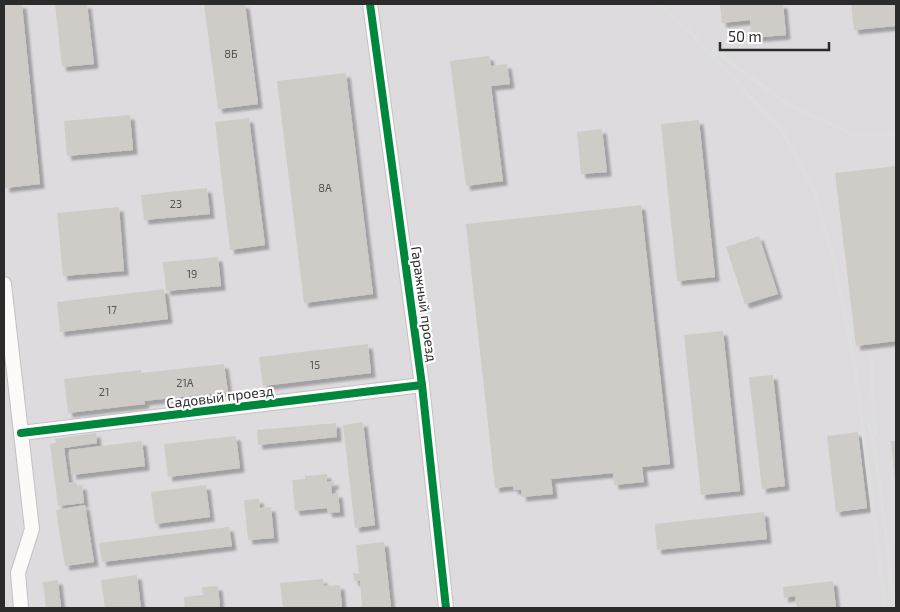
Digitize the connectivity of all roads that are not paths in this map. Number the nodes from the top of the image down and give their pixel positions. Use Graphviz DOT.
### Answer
graph roads {
  1 [pos="370,4"];
  2 [pos="4,284"];
  3 [pos="422,385"];
  4 [pos="21,433"];
  5 [pos="21,608"];
  6 [pos="446,608"];
  1 -- 3 [label="street, Гаражный проезд"];
  2 -- 4 [label="street"];
  3 -- 4 [label="street, Садовый проезд"];
  3 -- 6 [label="street, Гаражный проезд"];
  4 -- 5 [label="street"];
}
